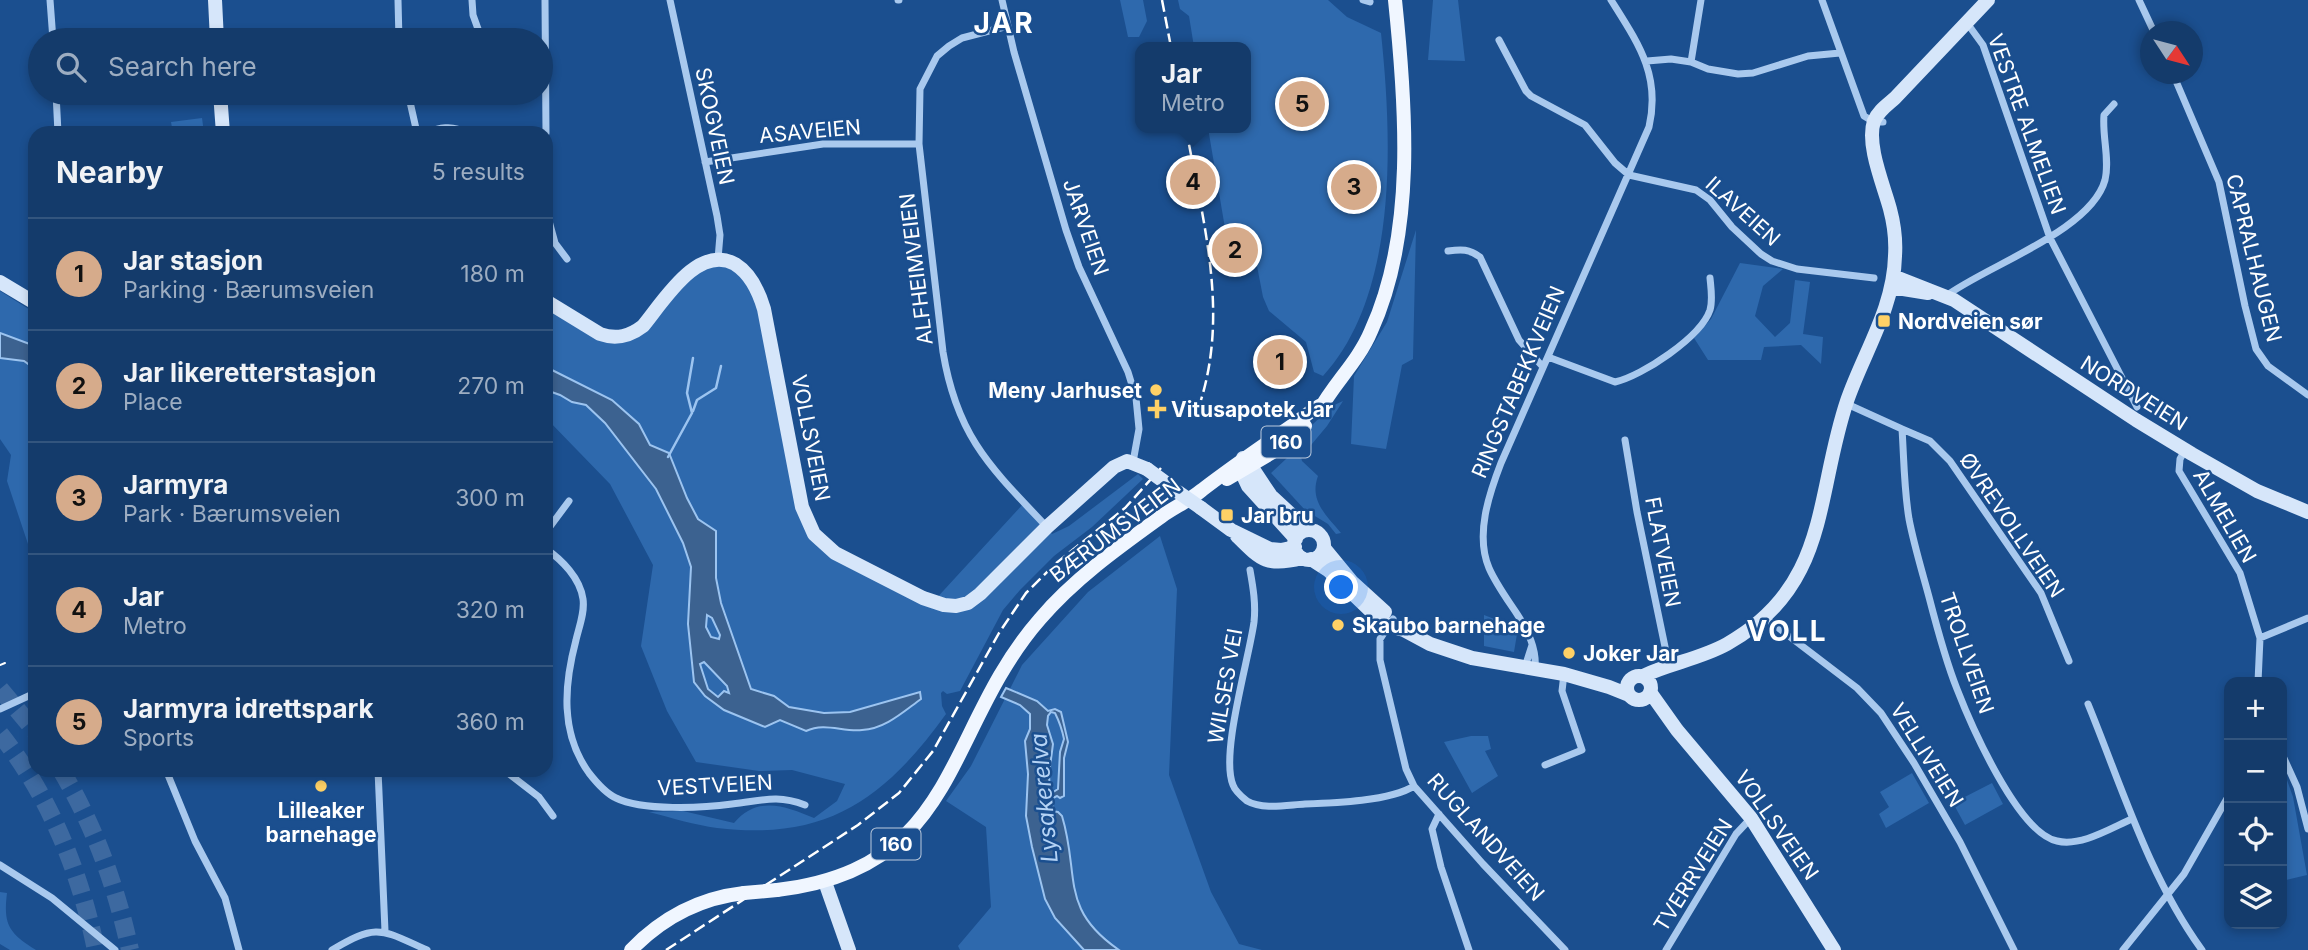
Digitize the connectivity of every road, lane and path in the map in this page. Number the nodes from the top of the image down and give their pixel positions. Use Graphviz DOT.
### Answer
graph roads {
  1 [pos="50,0"];
  2 [pos="215,0"];
  3 [pos="398,0"];
  4 [pos="472,0"];
  5 [pos="545,0"];
  6 [pos="670,0"];
  7 [pos="1002,0"];
  8 [pos="1395,0"];
  9 [pos="1611,0"];
  10 [pos="1701,0"];
  11 [pos="1822,0"];
  12 [pos="1988,0"];
  13 [pos="2139,0"];
  14 [pos="2149,21"];
  15 [pos="1967,23"];
  16 [pos="1008,26"];
  17 [pos="51,28"];
  18 [pos="216,28"];
  19 [pos="399,28"];
  20 [pos="478,28"];
  21 [pos="544,28"];
  22 [pos="1499,40"];
  23 [pos="1840,53"];
  24 [pos="1647,61"];
  25 [pos="1691,62"];
  26 [pos="2177,84"];
  27 [pos="2114,104"];
  28 [pos="57,105"];
  29 [pos="221,105"];
  30 [pos="411,105"];
  31 [pos="544,105"];
  32 [pos="1878,120"];
  33 [pos="58,126"];
  34 [pos="222,126"];
  35 [pos="415,126"];
  36 [pos="546,126"];
  37 [pos="919,144"];
  38 [pos="705,162"];
  39 [pos="1629,175"];
  40 [pos="553,236"];
  41 [pos="2050,238"];
  42 [pos="1448,251"];
  43 [pos="567,259"];
  44 [pos="718,259"];
  45 [pos="1710,278"];
  46 [pos="1874,278"];
  47 [pos="1892,281"];
  48 [pos="0,282"];
  49 [pos="1946,296"];
  50 [pos="28,299"];
  51 [pos="553,306"];
  52 [pos="1548,357"];
  53 [pos="1544,367"];
  54 [pos="2308,395"];
  55 [pos="1846,404"];
  56 [pos="2137,407"];
  57 [pos="1902,429"];
  58 [pos="1625,440"];
  59 [pos="2185,450"];
  60 [pos="1133,462"];
  61 [pos="1245,465"];
  62 [pos="569,501"];
  63 [pos="2308,512"];
  64 [pos="553,523"];
  65 [pos="1047,527"];
  66 [pos="1302,546"];
  67 [pos="1324,548"];
  68 [pos="553,555"];
  69 [pos="1250,570"];
  70 [pos="1764,617"];
  71 [pos="2308,618"];
  72 [pos="1391,622"];
  73 [pos="2260,638"];
  74 [pos="2070,661"];
  75 [pos="1671,666"];
  76 [pos="1530,668"];
  77 [pos="1566,675"];
  78 [pos="2258,677"];
  79 [pos="1641,688"];
  80 [pos="28,695"];
  81 [pos="2088,704"];
  82 [pos="0,709"];
  83 [pos="1545,765"];
  84 [pos="2287,765"];
  85 [pos="169,777"];
  86 [pos="378,777"];
  87 [pos="513,777"];
  88 [pos="1414,786"];
  89 [pos="2225,803"];
  90 [pos="805,805"];
  91 [pos="1439,814"];
  92 [pos="553,816"];
  93 [pos="1751,818"];
  94 [pos="2132,819"];
  95 [pos="2308,829"];
  96 [pos="0,865"];
  97 [pos="825,882"];
  98 [pos="2169,895"];
  99 [pos="385,931"];
  100 [pos="115,950"];
  101 [pos="239,950"];
  102 [pos="332,950"];
  103 [pos="427,950"];
  104 [pos="631,950"];
  105 [pos="849,950"];
  106 [pos="1469,950"];
  107 [pos="1565,950"];
  108 [pos="1666,950"];
  109 [pos="1834,950"];
  110 [pos="2014,950"];
  111 [pos="2123,950"];
  112 [pos="2203,950"];
  1 -- 17 [label="street"];
  2 -- 18 [label="main road"];
  3 -- 19 [label="street"];
  4 -- 20 [label="street"];
  5 -- 21 [label="street"];
  6 -- 38 [label="street, SKOGVEIEN"];
  7 -- 16 [label="street, JARVEIEN"];
  8 -- 61 [label="main road, BÆRUMSVEIEN / 160"];
  9 -- 24 [label="street, RINGSTABEKKVEIEN"];
  10 -- 25 [label="street"];
  11 -- 23 [label="street"];
  12 -- 15 [label="main road"];
  13 -- 14 [label="street"];
  15 -- 32 [label="main road"];
  15 -- 41 [label="street, VESTRE ALMELIEN"];
  16 -- 37 [label="street, ALFHEIMVEIEN"];
  16 -- 60 [label="street, JARVEIEN"];
  22 -- 39 [label="street"];
  23 -- 25 [label="street"];
  23 -- 32 [label="street"];
  24 -- 25 [label="street"];
  24 -- 39 [label="street, RINGSTABEKKVEIEN"];
  26 -- 54 [label="street, CAPRALHAUGEN"];
  27 -- 41 [label="street, VESTRE ALMELIEN"];
  28 -- 33 [label="street"];
  29 -- 34 [label="main road"];
  30 -- 35 [label="street"];
  31 -- 36 [label="street"];
  32 -- 47 [label="main road"];
  37 -- 38 [label="street, ASAVEIEN"];
  37 -- 65 [label="street, ALFHEIMVEIEN"];
  38 -- 44 [label="street, SKOGVEIEN"];
  39 -- 46 [label="street, ILAVEIEN"];
  39 -- 52 [label="street, RINGSTABEKKVEIEN"];
  40 -- 43 [label="street"];
  41 -- 49 [label="street, VESTRE ALMELIEN"];
  41 -- 56 [label="street, VESTRE ALMELIEN"];
  42 -- 53 [label="street"];
  44 -- 51 [label="main road"];
  44 -- 65 [label="main road, VOLLSVEIEN"];
  45 -- 52 [label="street"];
  47 -- 49 [label="main road, NORDVEIEN"];
  47 -- 55 [label="main road"];
  48 -- 50 [label="main road"];
  49 -- 59 [label="main road, NORDVEIEN"];
  52 -- 53 [label="street, RINGSTABEKKVEIEN"];
  53 -- 76 [label="street, RINGSTABEKKVEIEN"];
  55 -- 57 [label="street"];
  55 -- 70 [label="main road"];
  57 -- 74 [label="street, ØVREVOLLVEIEN"];
  57 -- 94 [label="street, TROLLVEIEN"];
  58 -- 75 [label="street, FLATVEIEN"];
  59 -- 63 [label="main road, NORDVEIEN"];
  59 -- 73 [label="street, ALMELIEN"];
  60 -- 65 [label="main road, VOLLSVEIEN"];
  60 -- 66 [label="main road, bridge"];
  61 -- 66 [label="main road"];
  61 -- 97 [label="main road, BÆRUMSVEIEN / 160"];
  62 -- 64 [label="street"];
  66 -- 67 [label="main road"];
  66 -- 67 [label="main road"];
  66 -- 72 [label="main road"];
  67 -- 72 [label="main road"];
  68 -- 90 [label="street, VESTVEIEN"];
  69 -- 88 [label="street, WILSES VEI"];
  70 -- 75 [label="main road"];
  70 -- 110 [label="street, VELLIVEIEN"];
  71 -- 73 [label="street"];
  72 -- 76 [label="main road"];
  72 -- 88 [label="street, RUGLANDVEIEN"];
  73 -- 78 [label="street, ALMELIEN"];
  75 -- 79 [label="main road"];
  76 -- 77 [label="main road"];
  77 -- 79 [label="main road"];
  77 -- 83 [label="street"];
  79 -- 93 [label="main road, VOLLSVEIEN"];
  80 -- 82 [label="street"];
  81 -- 94 [label="street"];
  84 -- 95 [label="street"];
  85 -- 101 [label="street"];
  86 -- 99 [label="street"];
  87 -- 92 [label="street"];
  88 -- 91 [label="street, RUGLANDVEIEN"];
  89 -- 98 [label="street"];
  91 -- 106 [label="street"];
  91 -- 107 [label="street, RUGLANDVEIEN"];
  93 -- 108 [label="street, TVERRVEIEN"];
  93 -- 109 [label="main road, VOLLSVEIEN"];
  94 -- 98 [label="street"];
  96 -- 100 [label="street"];
  97 -- 104 [label="main road, 160, bridge"];
  97 -- 105 [label="main road"];
  98 -- 111 [label="street"];
  98 -- 112 [label="street"];
  99 -- 102 [label="street"];
  99 -- 103 [label="street"];
}
